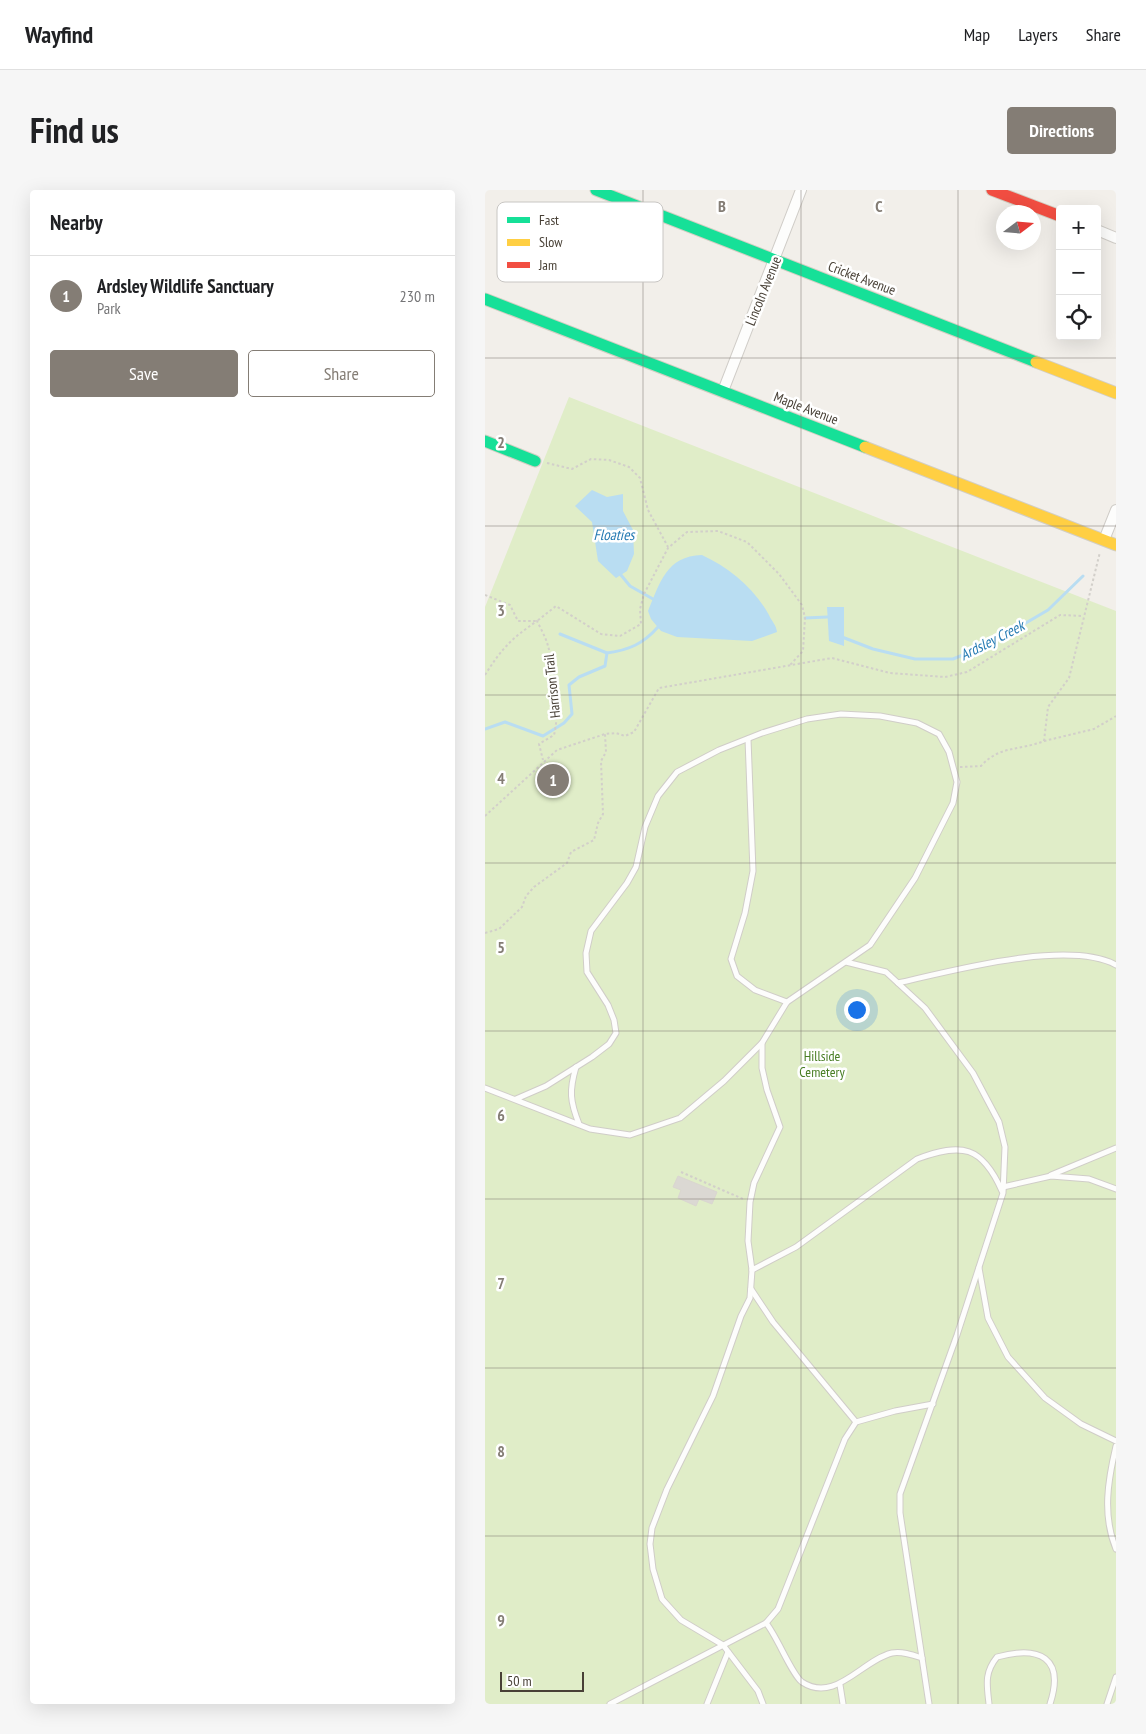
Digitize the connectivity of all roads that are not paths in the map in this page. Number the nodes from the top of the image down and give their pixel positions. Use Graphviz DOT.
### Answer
graph roads {
  1 [pos="596,190"];
  2 [pos="801,190"];
  3 [pos="992,190"];
  4 [pos="627,202"];
  5 [pos="1056,214"];
  6 [pos="663,216"];
  7 [pos="1101,232"];
  8 [pos="1116,238"];
  9 [pos="775,260"];
  10 [pos="485,299"];
  11 [pos="723,391"];
  12 [pos="1116,393"];
  13 [pos="485,442"];
  14 [pos="535,461"];
  15 [pos="1116,510"];
  16 [pos="1104,540"];
  17 [pos="1116,545"];
  18 [pos="748,739"];
  19 [pos="846,962"];
  20 [pos="1116,965"];
  21 [pos="898,983"];
  22 [pos="787,1002"];
  23 [pos="762,1042"];
  24 [pos="576,1067"];
  25 [pos="485,1088"];
  26 [pos="516,1099"];
  27 [pos="579,1124"];
  28 [pos="1116,1148"];
  29 [pos="1051,1176"];
  30 [pos="1116,1189"];
  31 [pos="1003,1190"];
  32 [pos="979,1268"];
  33 [pos="752,1270"];
  34 [pos="751,1288"];
  35 [pos="933,1404"];
  36 [pos="856,1422"];
  37 [pos="1116,1441"];
  38 [pos="1116,1446"];
  39 [pos="1116,1549"];
  40 [pos="766,1623"];
  41 [pos="723,1645"];
  42 [pos="729,1652"];
  43 [pos="922,1658"];
  44 [pos="1116,1679"];
  45 [pos="840,1685"];
  46 [pos="610,1704"];
  47 [pos="707,1704"];
  48 [pos="763,1704"];
  49 [pos="843,1704"];
  50 [pos="929,1704"];
  51 [pos="989,1704"];
  52 [pos="1050,1704"];
  53 [pos="1107,1704"];
  1 -- 4 [label="street, Cricket Avenue"];
  2 -- 9 [label="street, Lincoln Avenue"];
  3 -- 5 [label="street"];
  6 -- 9 [label="street, Cricket Avenue"];
  7 -- 8 [label="street"];
  9 -- 11 [label="street, Lincoln Avenue"];
  9 -- 12 [label="street, Cricket Avenue"];
  10 -- 11 [label="street, Maple Avenue"];
  11 -- 16 [label="street, Maple Avenue"];
  13 -- 14 [label="street"];
  15 -- 16 [label="street"];
  16 -- 17 [label="street, Maple Avenue"];
  18 -- 19 [label="lane"];
  18 -- 22 [label="lane"];
  18 -- 24 [label="lane"];
  19 -- 21 [label="lane"];
  19 -- 22 [label="lane"];
  20 -- 21 [label="lane"];
  21 -- 31 [label="lane"];
  22 -- 23 [label="lane"];
  23 -- 27 [label="lane"];
  23 -- 33 [label="lane"];
  24 -- 26 [label="lane"];
  24 -- 27 [label="lane"];
  25 -- 26 [label="lane"];
  26 -- 27 [label="lane"];
  28 -- 29 [label="lane"];
  29 -- 30 [label="lane"];
  29 -- 31 [label="lane"];
  31 -- 32 [label="lane"];
  31 -- 33 [label="lane"];
  32 -- 35 [label="lane"];
  32 -- 37 [label="lane"];
  33 -- 34 [label="lane"];
  34 -- 36 [label="lane"];
  34 -- 41 [label="lane"];
  35 -- 36 [label="lane"];
  35 -- 43 [label="lane"];
  36 -- 40 [label="lane"];
  38 -- 39 [label="lane"];
  40 -- 41 [label="lane"];
  40 -- 45 [label="lane"];
  41 -- 42 [label="lane"];
  41 -- 46 [label="lane"];
  42 -- 47 [label="lane"];
  42 -- 48 [label="lane"];
  43 -- 45 [label="lane"];
  43 -- 50 [label="lane"];
  44 -- 53 [label="lane"];
  45 -- 49 [label="lane"];
  51 -- 52 [label="lane"];
}
